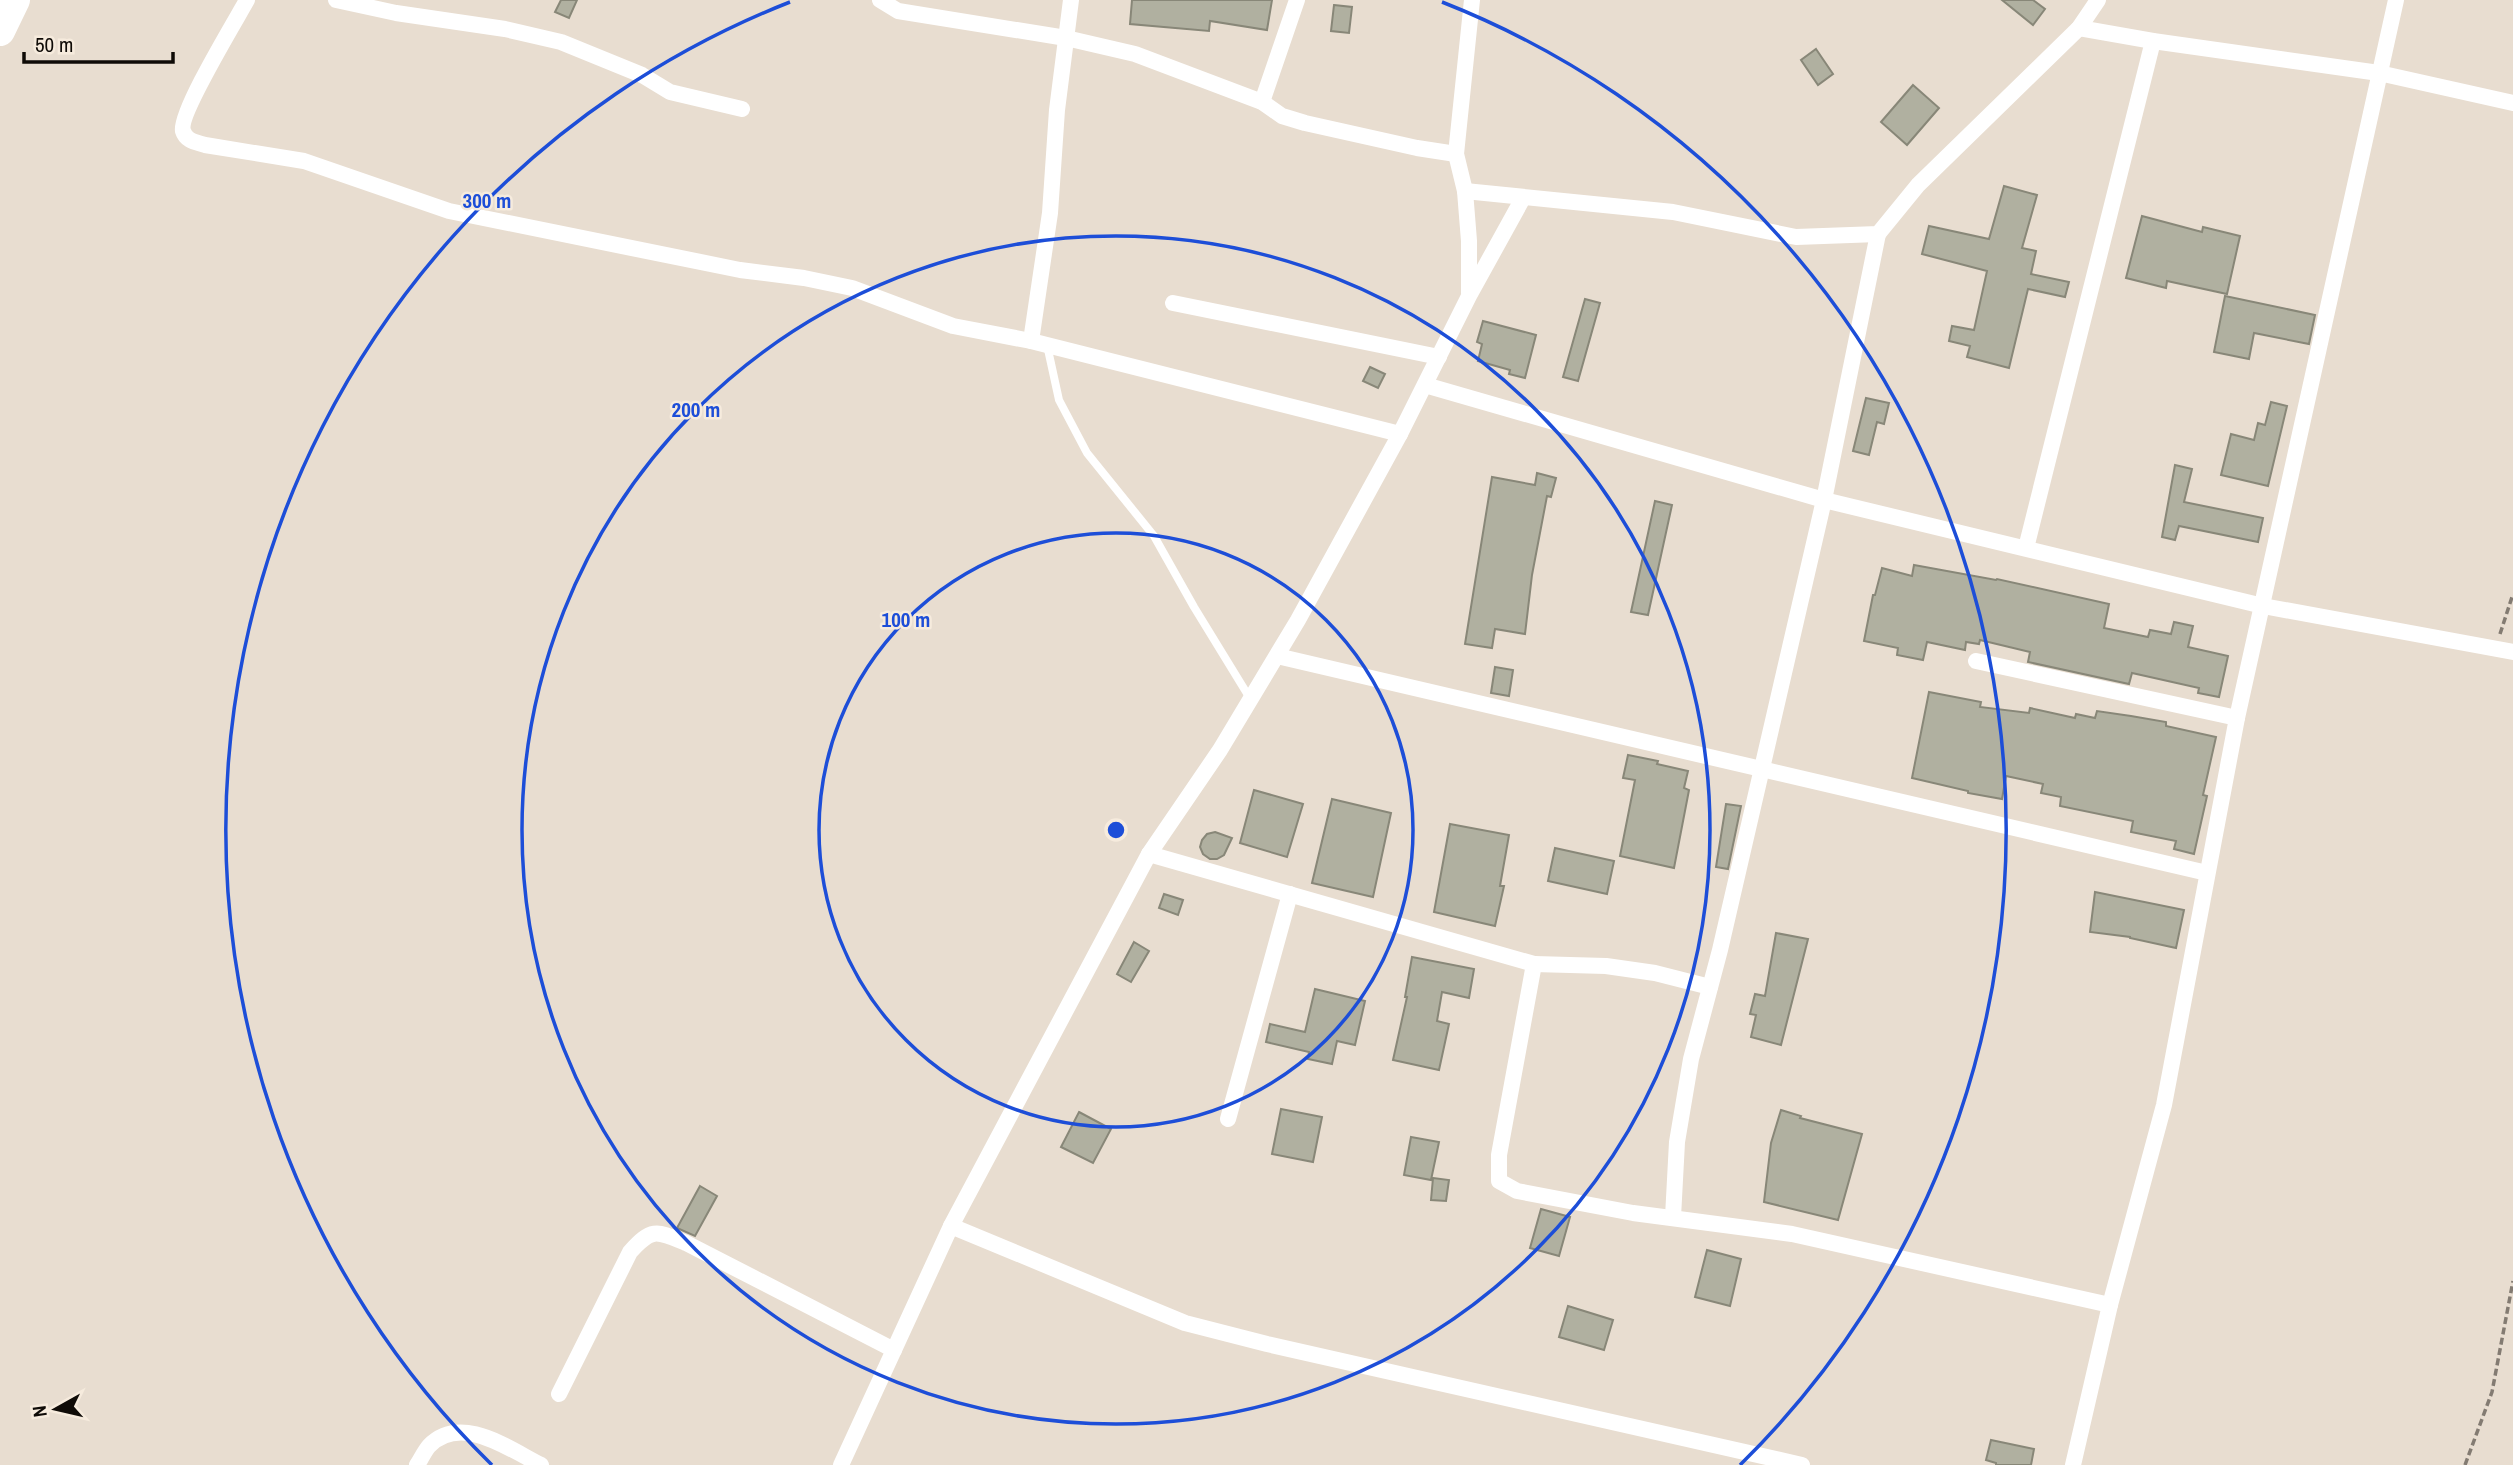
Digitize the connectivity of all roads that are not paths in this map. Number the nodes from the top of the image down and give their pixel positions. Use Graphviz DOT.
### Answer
graph roads {
  1 [pos="15,0"];
  2 [pos="247,0"];
  3 [pos="336,0"];
  4 [pos="880,0"];
  5 [pos="1071,0"];
  6 [pos="1297,0"];
  7 [pos="1472,0"];
  8 [pos="2098,0"];
  9 [pos="2396,0"];
  10 [pos="2079,28"];
  11 [pos="0,31"];
  12 [pos="1066,38"];
  13 [pos="2153,41"];
  14 [pos="2379,74"];
  15 [pos="1262,102"];
  16 [pos="2513,103"];
  17 [pos="742,109"];
  18 [pos="1456,154"];
  19 [pos="1465,191"];
  20 [pos="1524,198"];
  21 [pos="1878,234"];
  22 [pos="1469,296"];
  23 [pos="1173,303"];
  24 [pos="1039,343"];
  25 [pos="1439,357"];
  26 [pos="1425,385"];
  27 [pos="1400,434"];
  28 [pos="1824,500"];
  29 [pos="2025,548"];
  30 [pos="2263,606"];
  31 [pos="2513,652"];
  32 [pos="1277,656"];
  33 [pos="1976,661"];
  34 [pos="1251,700"];
  35 [pos="2237,718"];
  36 [pos="1762,769"];
  37 [pos="1149,854"];
  38 [pos="2207,873"];
  39 [pos="1290,894"];
  40 [pos="1534,964"];
  41 [pos="1710,987"];
  42 [pos="1228,1119"];
  43 [pos="1673,1217"];
  44 [pos="951,1226"];
  45 [pos="2110,1305"];
  46 [pos="894,1350"];
  47 [pos="559,1394"];
  48 [pos="417,1465"];
  49 [pos="541,1465"];
  50 [pos="841,1465"];
  51 [pos="1802,1465"];
  52 [pos="2073,1465"];
  1 -- 11 [label="highway"];
  2 -- 24 [label="street"];
  3 -- 17 [label="street"];
  4 -- 12 [label="street"];
  5 -- 12 [label="street"];
  6 -- 15 [label="street"];
  7 -- 18 [label="street"];
  8 -- 10 [label="street"];
  9 -- 14 [label="street"];
  10 -- 13 [label="street"];
  10 -- 21 [label="street"];
  12 -- 15 [label="street"];
  12 -- 24 [label="street"];
  13 -- 14 [label="street"];
  13 -- 29 [label="street"];
  14 -- 16 [label="street"];
  14 -- 30 [label="street"];
  15 -- 18 [label="street"];
  18 -- 19 [label="street"];
  19 -- 20 [label="street"];
  19 -- 22 [label="street"];
  20 -- 21 [label="street"];
  20 -- 22 [label="street"];
  21 -- 28 [label="street"];
  22 -- 25 [label="street"];
  23 -- 25 [label="street"];
  24 -- 27 [label="street"];
  24 -- 34 [label="lane"];
  25 -- 26 [label="street"];
  26 -- 27 [label="street"];
  26 -- 28 [label="street"];
  27 -- 32 [label="street"];
  28 -- 29 [label="street"];
  28 -- 36 [label="street"];
  29 -- 30 [label="street"];
  30 -- 31 [label="street"];
  30 -- 35 [label="street"];
  32 -- 34 [label="street"];
  32 -- 36 [label="street"];
  33 -- 35 [label="street"];
  34 -- 37 [label="street"];
  35 -- 38 [label="street"];
  36 -- 38 [label="street"];
  36 -- 41 [label="street"];
  37 -- 39 [label="street"];
  37 -- 44 [label="street"];
  38 -- 45 [label="street"];
  39 -- 40 [label="street"];
  39 -- 42 [label="street"];
  40 -- 41 [label="street"];
  40 -- 43 [label="street"];
  41 -- 43 [label="street"];
  43 -- 45 [label="street"];
  44 -- 46 [label="street"];
  44 -- 51 [label="street"];
  45 -- 52 [label="street"];
  46 -- 47 [label="street"];
  46 -- 50 [label="street"];
  48 -- 49 [label="street"];
}
